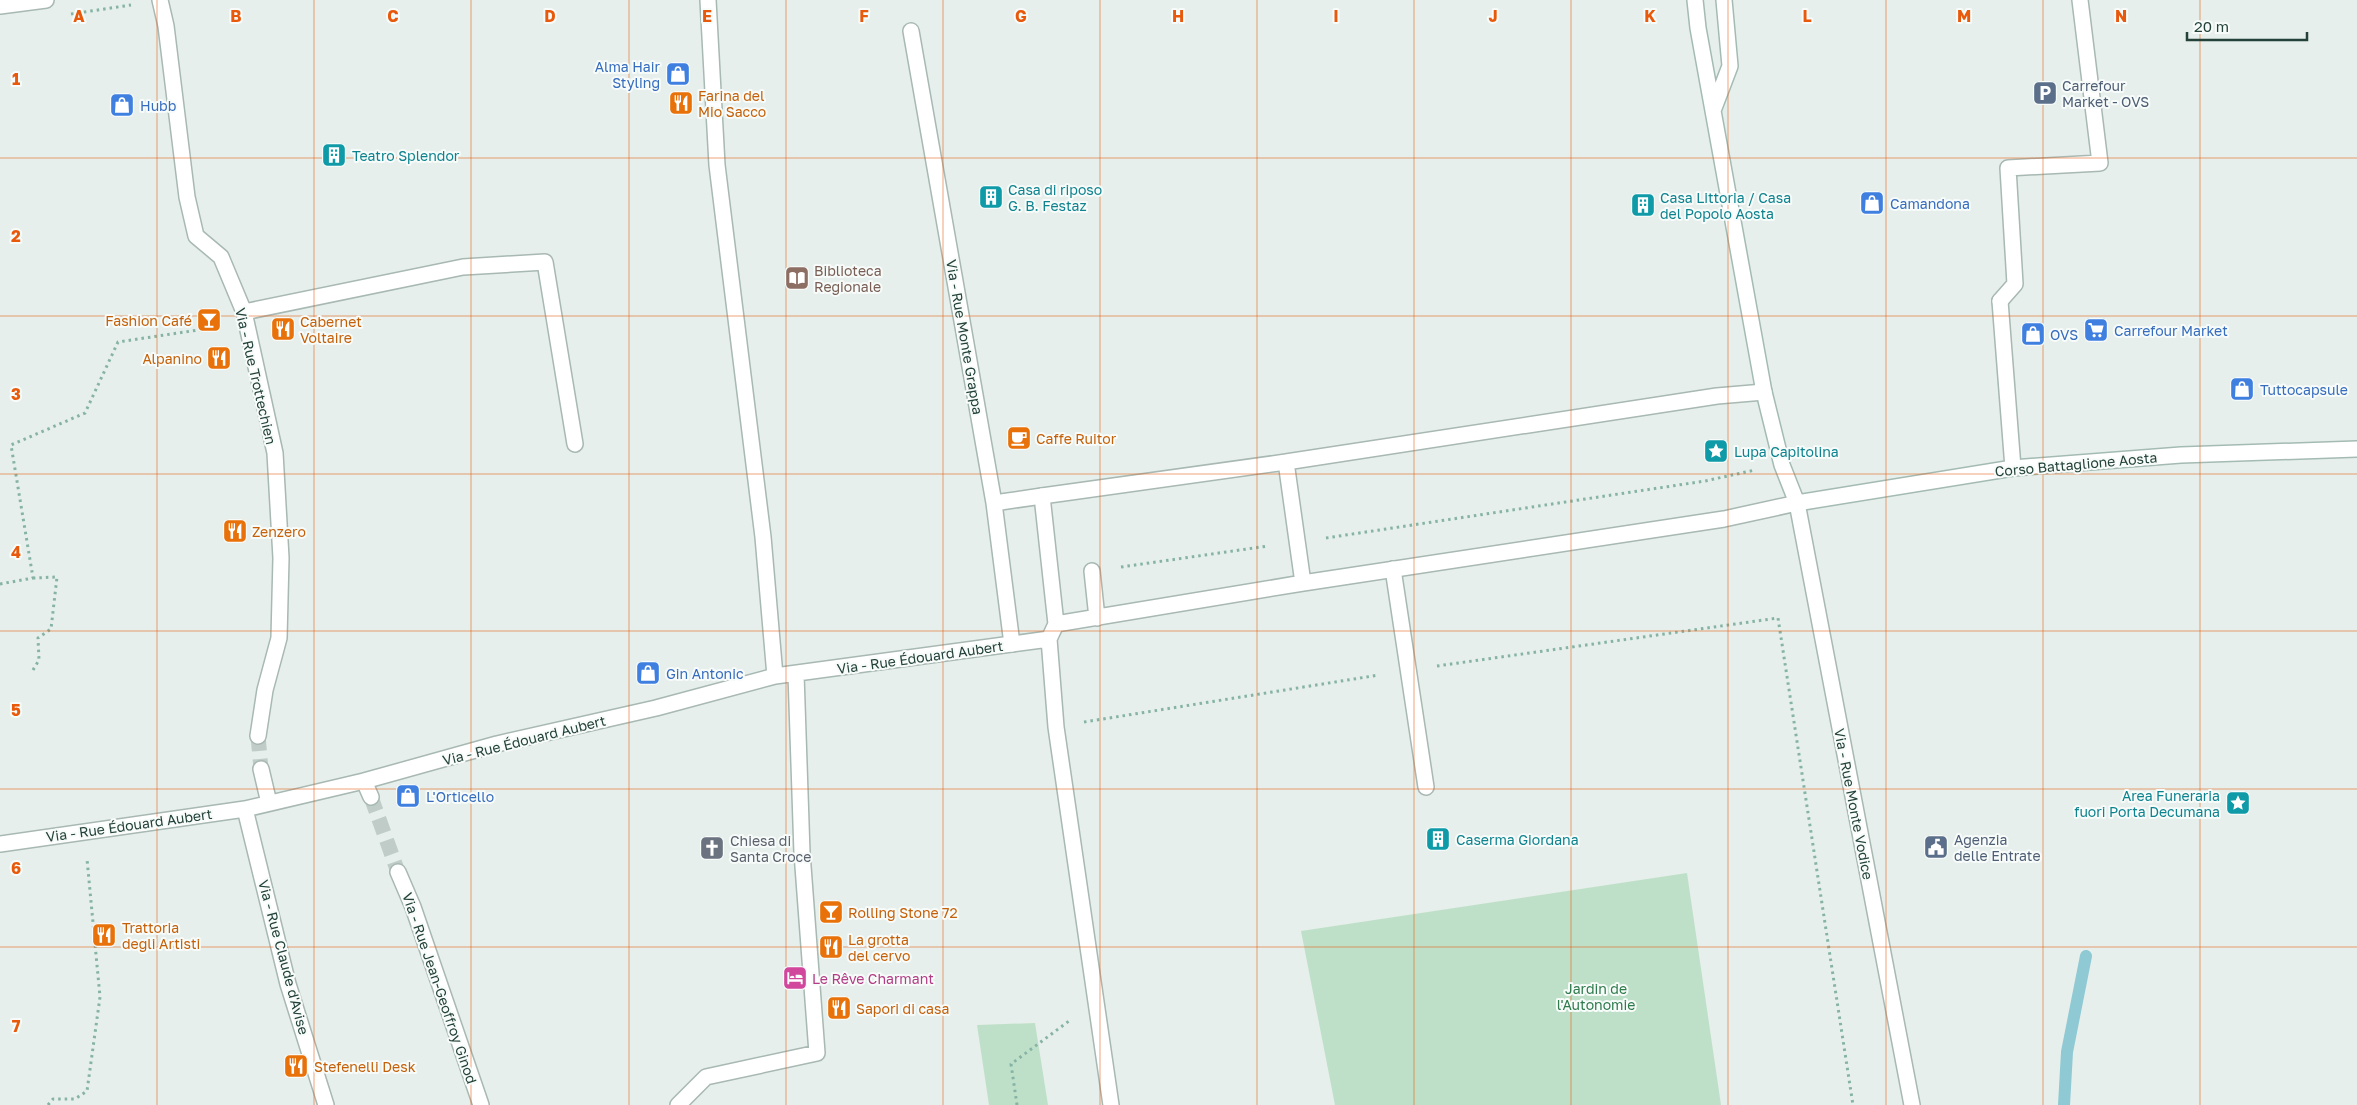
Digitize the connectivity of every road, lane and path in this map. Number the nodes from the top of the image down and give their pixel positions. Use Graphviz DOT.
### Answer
graph roads {
  1 [pos="46,0"];
  2 [pos="160,0"];
  3 [pos="708,0"];
  4 [pos="1695,0"];
  5 [pos="1724,0"];
  6 [pos="2080,0"];
  7 [pos="0,6"];
  8 [pos="66,15"];
  9 [pos="911,32"];
  10 [pos="1714,109"];
  11 [pos="244,317"];
  12 [pos="1764,392"];
  13 [pos="575,444"];
  14 [pos="2357,449"];
  15 [pos="1286,462"];
  16 [pos="1782,464"];
  17 [pos="2013,468"];
  18 [pos="1042,496"];
  19 [pos="994,503"];
  20 [pos="1797,503"];
  21 [pos="1298,542"];
  22 [pos="1394,569"];
  23 [pos="1092,571"];
  24 [pos="33,578"];
  25 [pos="1303,583"];
  26 [pos="0,584"];
  27 [pos="1097,618"];
  28 [pos="1778,618"];
  29 [pos="1056,624"];
  30 [pos="1049,638"];
  31 [pos="1012,644"];
  32 [pos="33,670"];
  33 [pos="796,674"];
  34 [pos="775,676"];
  35 [pos="258,736"];
  36 [pos="261,769"];
  37 [pos="364,781"];
  38 [pos="1426,787"];
  39 [pos="371,797"];
  40 [pos="269,803"];
  41 [pos="246,809"];
  42 [pos="84,831"];
  43 [pos="0,844"];
  44 [pos="398,872"];
  45 [pos="1075,1017"];
  46 [pos="48,1105"];
  47 [pos="326,1105"];
  48 [pos="481,1105"];
  49 [pos="678,1105"];
  50 [pos="1017,1105"];
  51 [pos="1111,1105"];
  52 [pos="1852,1105"];
  53 [pos="1912,1105"];
  1 -- 7 [label="street"];
  2 -- 8 [label="path"];
  2 -- 11 [label="street, Via - Rue Trottechien"];
  3 -- 34 [label="street"];
  4 -- 10 [label="street, Via - Rue Monte Vodice"];
  5 -- 10 [label="street"];
  6 -- 17 [label="street"];
  9 -- 19 [label="street, Via - Rue Monte Grappa"];
  10 -- 12 [label="street, Via - Rue Monte Vodice"];
  11 -- 13 [label="street"];
  11 -- 24 [label="path"];
  11 -- 35 [label="street, Via - Rue Trottechien"];
  12 -- 15 [label="street"];
  12 -- 16 [label="street, Via - Rue Monte Vodice"];
  14 -- 17 [label="street, Corso Battaglione Aosta"];
  15 -- 18 [label="street"];
  15 -- 21 [label="street"];
  16 -- 20 [label="street, Via - Rue Monte Vodice"];
  16 -- 21 [label="path"];
  17 -- 20 [label="street, Corso Battaglione Aosta"];
  18 -- 19 [label="street"];
  18 -- 29 [label="street"];
  19 -- 31 [label="street, Via - Rue Monte Grappa"];
  20 -- 22 [label="street, Corso Battaglione Aosta"];
  20 -- 53 [label="street, Via - Rue Monte Vodice"];
  21 -- 23 [label="path"];
  21 -- 25 [label="street"];
  22 -- 25 [label="street, Corso Battaglione Aosta"];
  22 -- 38 [label="street"];
  23 -- 27 [label="street"];
  24 -- 26 [label="path"];
  24 -- 32 [label="path"];
  25 -- 27 [label="street, Corso Battaglione Aosta"];
  27 -- 29 [label="street, Corso Battaglione Aosta"];
  28 -- 52 [label="path"];
  29 -- 30 [label="street"];
  30 -- 31 [label="street, Via - Rue Édouard Aubert"];
  30 -- 51 [label="street"];
  31 -- 33 [label="street, Via - Rue Édouard Aubert"];
  33 -- 34 [label="street, Via - Rue Édouard Aubert"];
  33 -- 49 [label="street"];
  34 -- 37 [label="street, Via - Rue Édouard Aubert"];
  36 -- 40 [label="street"];
  37 -- 39 [label="street"];
  37 -- 40 [label="street, Via - Rue Édouard Aubert"];
  40 -- 41 [label="street, Via - Rue Édouard Aubert"];
  41 -- 42 [label="street, Via - Rue Édouard Aubert"];
  41 -- 47 [label="street, Via - Rue Claude d'Avise"];
  42 -- 43 [label="street, Via - Rue Édouard Aubert"];
  42 -- 46 [label="path"];
  44 -- 48 [label="street, Via - Rue Jean-Geoffroy Ginod"];
  45 -- 50 [label="path"];
}
